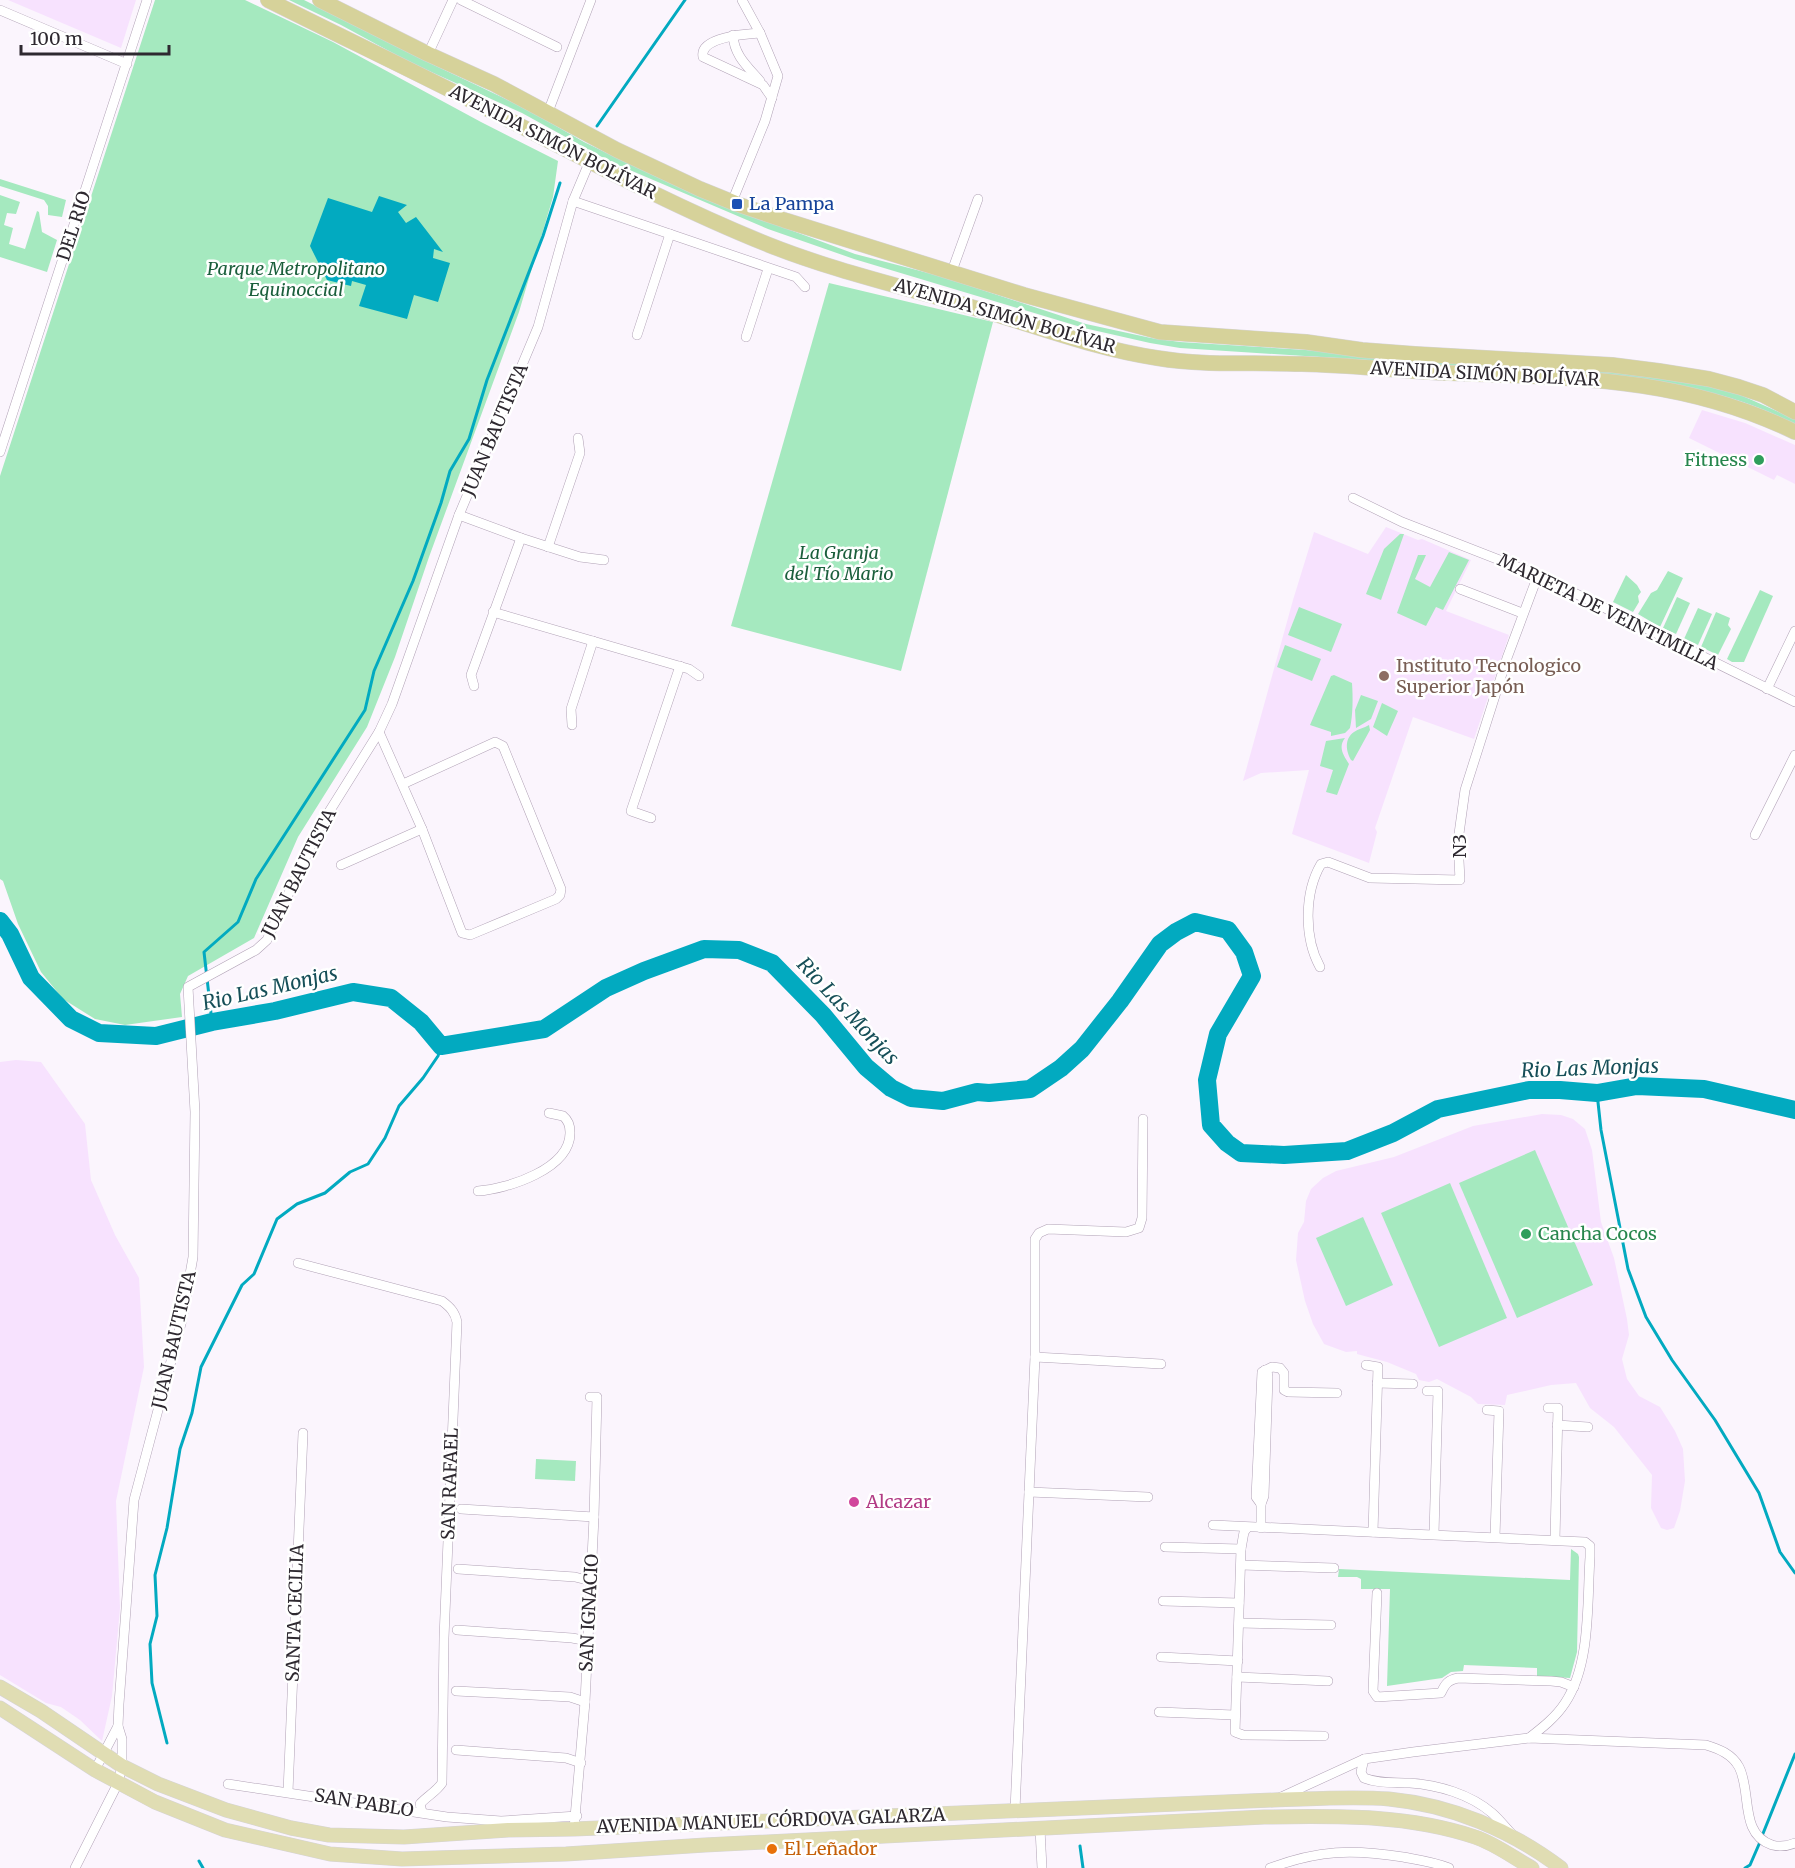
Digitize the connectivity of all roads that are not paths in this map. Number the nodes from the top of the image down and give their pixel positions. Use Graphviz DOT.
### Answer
graph roads {
  1 [pos="147,0"];
  2 [pos="268,0"];
  3 [pos="320,0"];
  4 [pos="453,0"];
  5 [pos="461,0"];
  6 [pos="591,0"];
  7 [pos="742,0"];
  8 [pos="0,10"];
  9 [pos="760,33"];
  10 [pos="733,35"];
  11 [pos="557,47"];
  12 [pos="428,54"];
  13 [pos="127,63"];
  14 [pos="763,85"];
  15 [pos="772,98"];
  16 [pos="548,112"];
  17 [pos="589,163"];
  18 [pos="978,199"];
  19 [pos="573,201"];
  20 [pos="732,202"];
  21 [pos="670,234"];
  22 [pos="768,269"];
  23 [pos="952,271"];
  24 [pos="805,287"];
  25 [pos="637,335"];
  26 [pos="746,337"];
  27 [pos="1795,412"];
  28 [pos="1795,432"];
  29 [pos="578,438"];
  30 [pos="0,452"];
  31 [pos="1353,498"];
  32 [pos="459,515"];
  33 [pos="521,538"];
  34 [pos="548,547"];
  35 [pos="604,560"];
  36 [pos="1538,575"];
  37 [pos="1460,589"];
  38 [pos="493,612"];
  39 [pos="1522,613"];
  40 [pos="1795,631"];
  41 [pos="593,641"];
  42 [pos="680,666"];
  43 [pos="699,676"];
  44 [pos="474,686"];
  45 [pos="1767,689"];
  46 [pos="1795,702"];
  47 [pos="572,725"];
  48 [pos="379,732"];
  49 [pos="1795,755"];
  50 [pos="403,784"];
  51 [pos="651,818"];
  52 [pos="422,829"];
  53 [pos="1755,835"];
  54 [pos="341,865"];
  55 [pos="1320,967"];
  56 [pos="549,1113"];
  57 [pos="1143,1119"];
  58 [pos="478,1191"];
  59 [pos="298,1263"];
  60 [pos="1035,1357"];
  61 [pos="1161,1364"];
  62 [pos="1366,1365"];
  63 [pos="1377,1383"];
  64 [pos="1413,1384"];
  65 [pos="1427,1391"];
  66 [pos="1337,1394"];
  67 [pos="594,1397"];
  68 [pos="1548,1408"];
  69 [pos="1487,1410"];
  70 [pos="1557,1425"];
  71 [pos="1588,1427"];
  72 [pos="303,1433"];
  73 [pos="1029,1491"];
  74 [pos="1148,1497"];
  75 [pos="461,1509"];
  76 [pos="594,1517"];
  77 [pos="1213,1525"];
  78 [pos="1247,1528"];
  79 [pos="1261,1528"];
  80 [pos="1373,1532"];
  81 [pos="1434,1534"];
  82 [pos="1495,1537"];
  83 [pos="1555,1540"];
  84 [pos="1166,1547"];
  85 [pos="1241,1549"];
  86 [pos="1241,1566"];
  87 [pos="1334,1568"];
  88 [pos="458,1569"];
  89 [pos="591,1581"];
  90 [pos="1377,1593"];
  91 [pos="1163,1601"];
  92 [pos="1239,1603"];
  93 [pos="1239,1623"];
  94 [pos="1331,1625"];
  95 [pos="457,1630"];
  96 [pos="588,1641"];
  97 [pos="1161,1658"];
  98 [pos="1238,1660"];
  99 [pos="1236,1677"];
  100 [pos="1328,1681"];
  101 [pos="0,1687"];
  102 [pos="1574,1687"];
  103 [pos="456,1690"];
  104 [pos="585,1702"];
  105 [pos="0,1708"];
  106 [pos="1159,1712"];
  107 [pos="1234,1714"];
  108 [pos="118,1726"];
  109 [pos="1324,1736"];
  110 [pos="1529,1738"];
  111 [pos="456,1750"];
  112 [pos="104,1754"];
  113 [pos="1364,1759"];
  114 [pos="581,1763"];
  115 [pos="122,1766"];
  116 [pos="95,1770"];
  117 [pos="117,1783"];
  118 [pos="228,1784"];
  119 [pos="288,1792"];
  120 [pos="1274,1800"];
  121 [pos="1099,1808"];
  122 [pos="1015,1810"];
  123 [pos="422,1812"];
  124 [pos="575,1822"];
  125 [pos="504,1826"];
  126 [pos="1100,1826"];
  127 [pos="1040,1829"];
  128 [pos="1515,1837"];
  129 [pos="1795,1843"];
  130 [pos="508,1855"];
  131 [pos="75,1868"];
  132 [pos="1042,1868"];
  133 [pos="1270,1868"];
  134 [pos="1449,1868"];
  135 [pos="1532,1868"];
  136 [pos="1561,1868"];
  1 -- 13 [label="street, DEL RIO"];
  2 -- 17 [label="highway, AVENIDA SIMÓN BOLÍVAR"];
  3 -- 12 [label="highway, AVENIDA SIMÓN BOLÍVAR"];
  4 -- 12 [label="street"];
  5 -- 11 [label="street"];
  6 -- 16 [label="street"];
  7 -- 9 [label="street"];
  8 -- 13 [label="street"];
  9 -- 10 [label="street"];
  9 -- 15 [label="street"];
  10 -- 14 [label="street"];
  10 -- 14 [label="street"];
  12 -- 16 [label="highway, AVENIDA SIMÓN BOLÍVAR"];
  13 -- 30 [label="street, DEL RIO"];
  14 -- 15 [label="street"];
  15 -- 20 [label="street"];
  16 -- 20 [label="highway, AVENIDA SIMÓN BOLÍVAR"];
  17 -- 19 [label="street, JUAN BAUTISTA"];
  17 -- 28 [label="highway, AVENIDA SIMÓN BOLÍVAR"];
  18 -- 23 [label="street"];
  19 -- 21 [label="street"];
  19 -- 32 [label="street, JUAN BAUTISTA"];
  20 -- 23 [label="highway, AVENIDA SIMÓN BOLÍVAR"];
  21 -- 22 [label="street"];
  21 -- 25 [label="street"];
  22 -- 24 [label="street"];
  22 -- 26 [label="street"];
  23 -- 27 [label="highway, AVENIDA SIMÓN BOLÍVAR"];
  29 -- 34 [label="street"];
  31 -- 36 [label="street, MARIETA DE VEINTIMILLA"];
  32 -- 33 [label="street"];
  32 -- 48 [label="street, JUAN BAUTISTA"];
  33 -- 34 [label="street"];
  33 -- 38 [label="street"];
  34 -- 35 [label="street"];
  36 -- 39 [label="street, N3"];
  36 -- 45 [label="street, MARIETA DE VEINTIMILLA"];
  37 -- 39 [label="street"];
  38 -- 41 [label="street"];
  38 -- 44 [label="street"];
  39 -- 55 [label="street, N3"];
  40 -- 45 [label="street"];
  41 -- 42 [label="street"];
  41 -- 47 [label="street"];
  42 -- 43 [label="street"];
  42 -- 51 [label="street"];
  45 -- 46 [label="street, MARIETA DE VEINTIMILLA"];
  48 -- 50 [label="street"];
  48 -- 108 [label="street, JUAN BAUTISTA"];
  49 -- 53 [label="street"];
  50 -- 52 [label="street"];
  50 -- 52 [label="street"];
  52 -- 54 [label="street"];
  56 -- 58 [label="street"];
  57 -- 60 [label="street"];
  59 -- 123 [label="street, SAN RAFAEL"];
  60 -- 61 [label="street"];
  60 -- 73 [label="street"];
  62 -- 63 [label="street"];
  63 -- 64 [label="street"];
  63 -- 80 [label="street"];
  65 -- 81 [label="street"];
  66 -- 79 [label="street"];
  67 -- 76 [label="street, SAN IGNACIO"];
  68 -- 70 [label="street"];
  69 -- 82 [label="street"];
  70 -- 71 [label="street"];
  70 -- 83 [label="street"];
  72 -- 119 [label="street, SANTA CECILIA"];
  73 -- 74 [label="street"];
  73 -- 122 [label="street"];
  75 -- 76 [label="street"];
  76 -- 89 [label="street, SAN IGNACIO"];
  77 -- 78 [label="street"];
  78 -- 79 [label="street"];
  78 -- 85 [label="street"];
  79 -- 80 [label="street"];
  80 -- 81 [label="street"];
  81 -- 82 [label="street"];
  82 -- 83 [label="street"];
  83 -- 102 [label="street"];
  84 -- 85 [label="street"];
  85 -- 86 [label="street"];
  86 -- 87 [label="street"];
  86 -- 92 [label="street"];
  88 -- 89 [label="street"];
  89 -- 96 [label="street, SAN IGNACIO"];
  90 -- 102 [label="street"];
  91 -- 92 [label="street"];
  92 -- 93 [label="street"];
  93 -- 94 [label="street"];
  93 -- 98 [label="street"];
  95 -- 96 [label="street"];
  96 -- 104 [label="street, SAN IGNACIO"];
  97 -- 98 [label="street"];
  98 -- 99 [label="street"];
  99 -- 100 [label="street"];
  99 -- 107 [label="street"];
  101 -- 112 [label="main road, AVENIDA MANUEL CÓRDOVA GALARZA"];
  102 -- 110 [label="street"];
  103 -- 104 [label="street"];
  104 -- 114 [label="street, SAN IGNACIO"];
  105 -- 116 [label="main road, AVENIDA MANUEL CÓRDOVA GALARZA"];
  106 -- 107 [label="street"];
  107 -- 109 [label="street"];
  108 -- 112 [label="street, JUAN BAUTISTA"];
  108 -- 115 [label="street, JUAN BAUTISTA"];
  110 -- 113 [label="street"];
  110 -- 129 [label="street"];
  111 -- 114 [label="street"];
  112 -- 115 [label="main road, AVENIDA MANUEL CÓRDOVA GALARZA"];
  112 -- 116 [label="street, JUAN BAUTISTA"];
  113 -- 120 [label="street"];
  113 -- 128 [label="street"];
  114 -- 124 [label="street, SAN IGNACIO"];
  115 -- 117 [label="street, JUAN BAUTISTA"];
  115 -- 125 [label="main road, AVENIDA MANUEL CÓRDOVA GALARZA"];
  116 -- 117 [label="main road, AVENIDA MANUEL CÓRDOVA GALARZA"];
  117 -- 130 [label="main road, AVENIDA MANUEL CÓRDOVA GALARZA"];
  117 -- 131 [label="street, JUAN BAUTISTA"];
  118 -- 119 [label="street, SAN PABLO"];
  119 -- 123 [label="street, SAN PABLO"];
  120 -- 121 [label="main road, AVENIDA MANUEL CÓRDOVA GALARZA"];
  120 -- 128 [label="main road, AVENIDA MANUEL CÓRDOVA GALARZA"];
  121 -- 122 [label="main road, AVENIDA MANUEL CÓRDOVA GALARZA"];
  121 -- 126 [label="main road"];
  122 -- 124 [label="main road, AVENIDA MANUEL CÓRDOVA GALARZA"];
  123 -- 125 [label="street, SAN PABLO"];
  124 -- 125 [label="main road, AVENIDA MANUEL CÓRDOVA GALARZA"];
  125 -- 130 [label="main road"];
  126 -- 127 [label="main road, AVENIDA MANUEL CÓRDOVA GALARZA"];
  126 -- 135 [label="main road, AVENIDA MANUEL CÓRDOVA GALARZA"];
  127 -- 130 [label="main road, AVENIDA MANUEL CÓRDOVA GALARZA"];
  127 -- 132 [label="street"];
  128 -- 136 [label="main road, AVENIDA MANUEL CÓRDOVA GALARZA"];
  133 -- 134 [label="street"];
}
